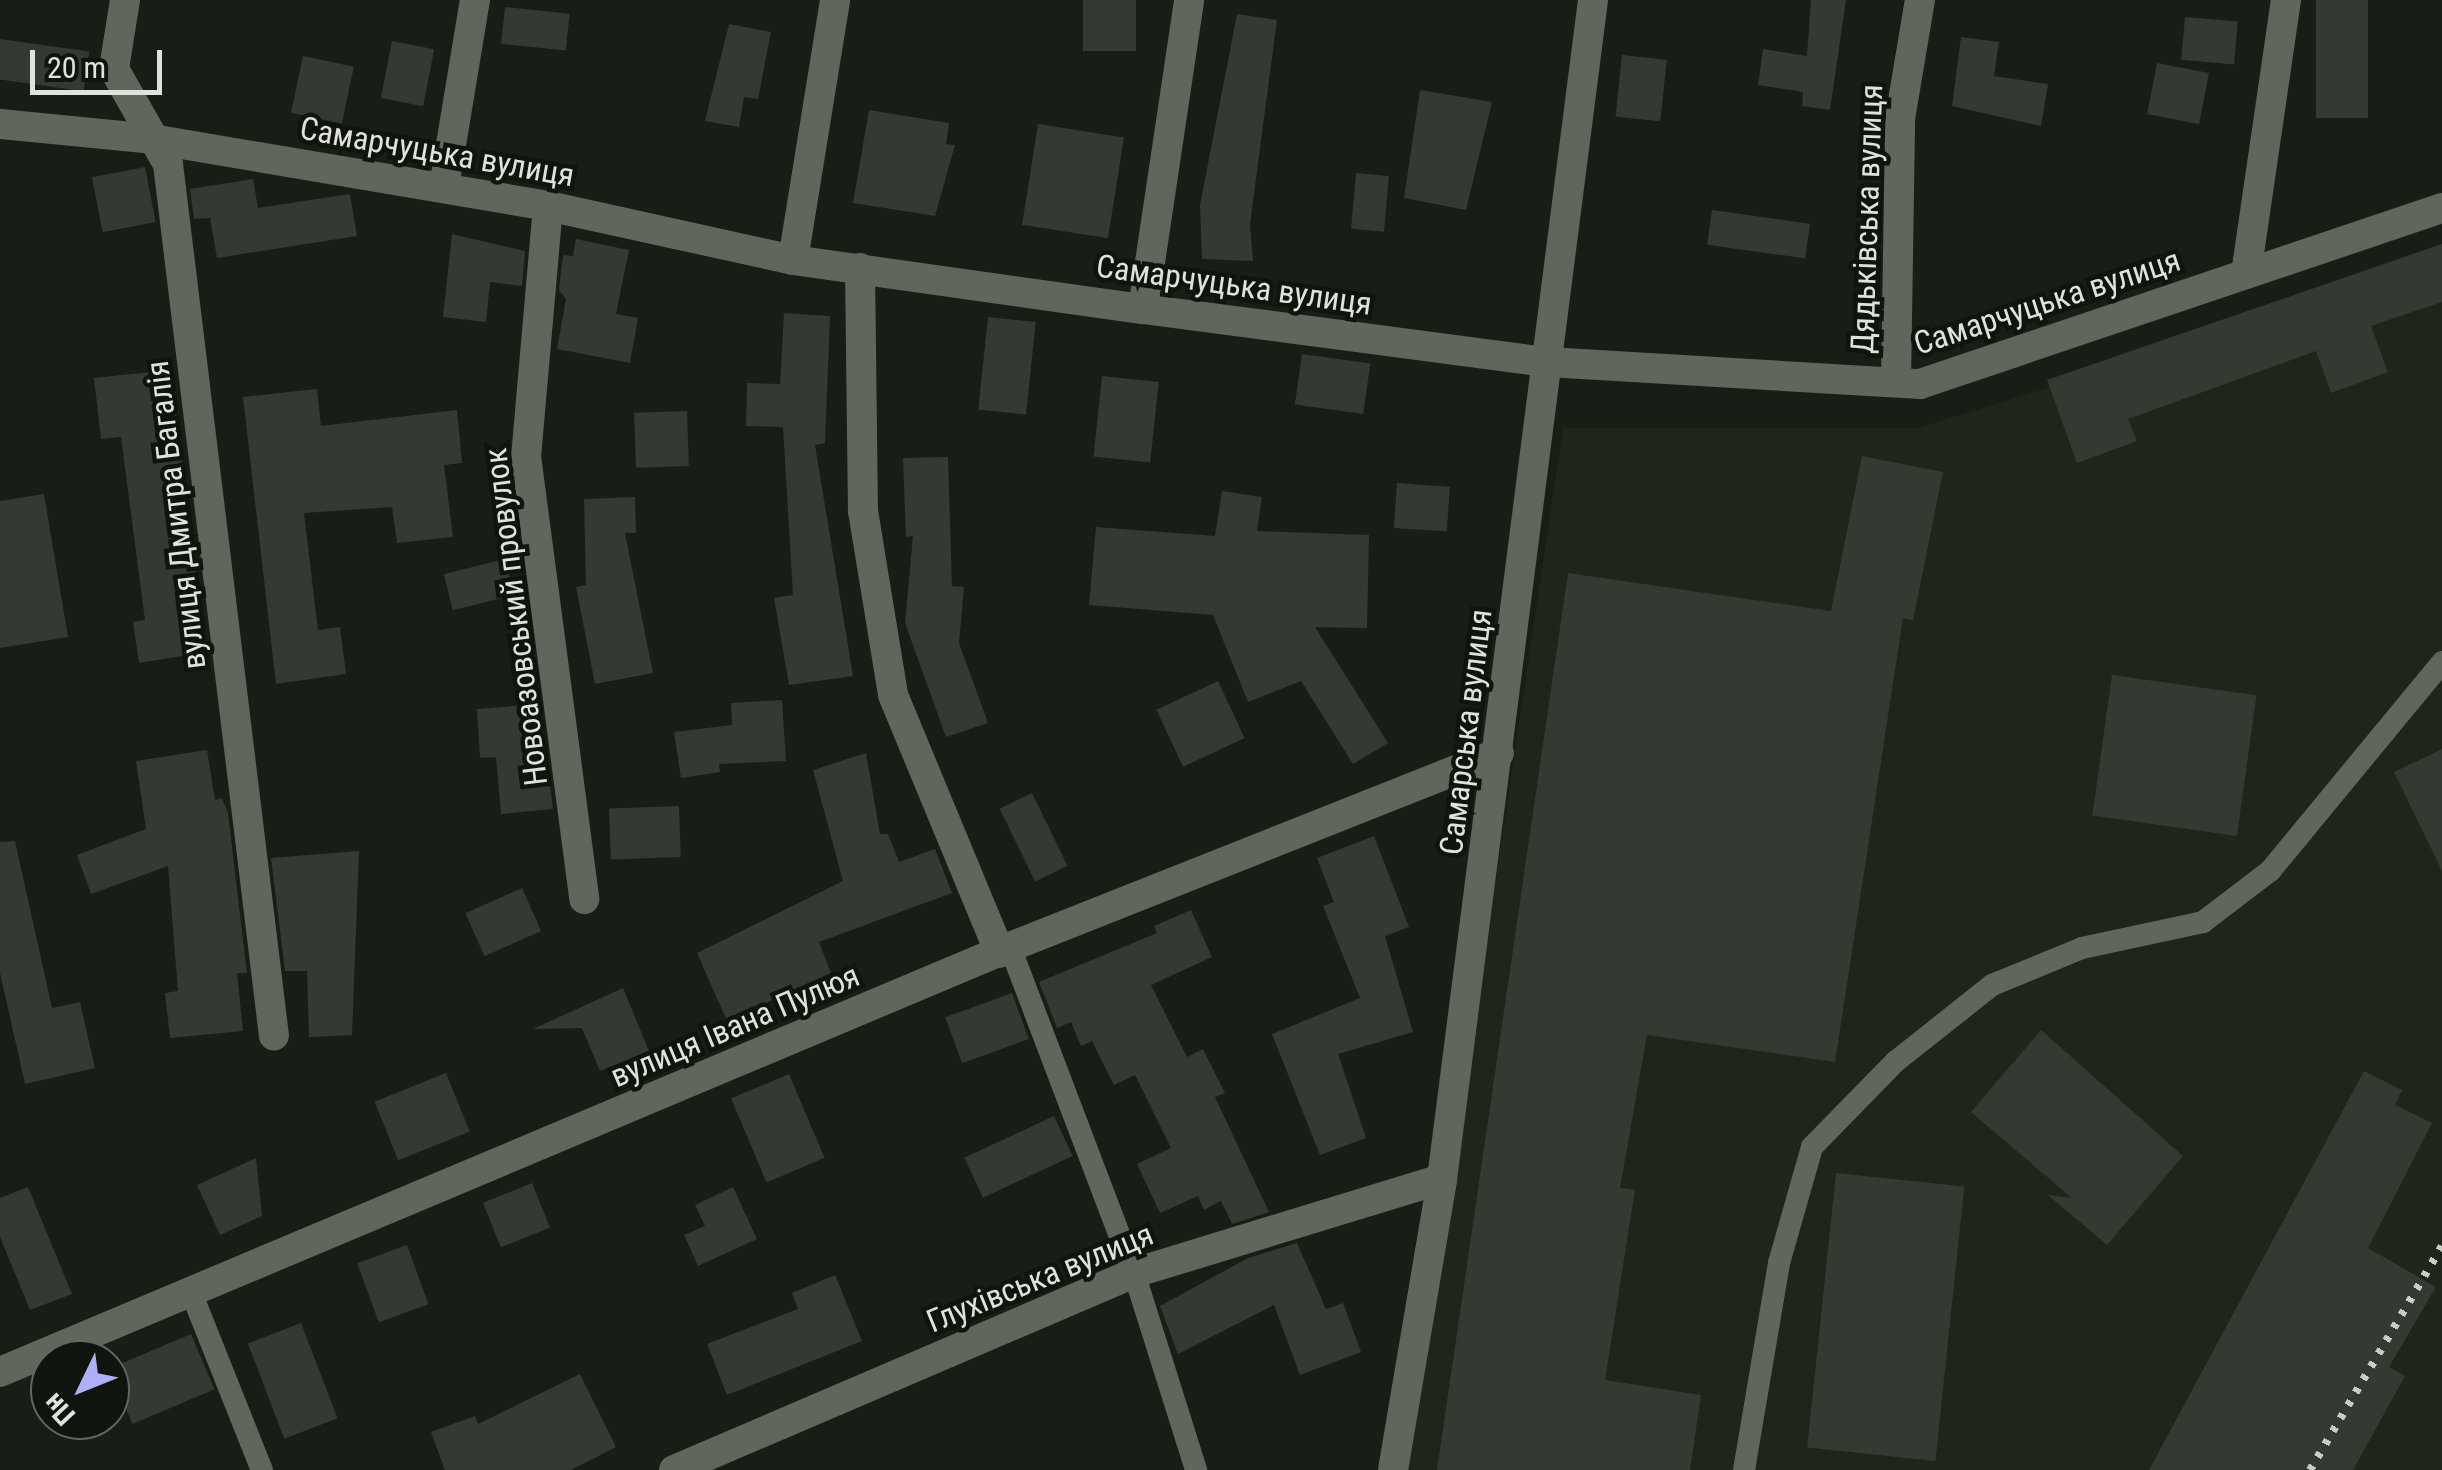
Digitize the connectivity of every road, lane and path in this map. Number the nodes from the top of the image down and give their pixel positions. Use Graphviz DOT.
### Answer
graph roads {
  1 [pos="124,0"];
  2 [pos="475,0"];
  3 [pos="835,0"];
  4 [pos="1188,0"];
  5 [pos="1593,0"];
  6 [pos="1920,0"];
  7 [pos="2286,0"];
  8 [pos="0,124"];
  9 [pos="152,139"];
  10 [pos="444,187"];
  11 [pos="548,206"];
  12 [pos="2442,208"];
  13 [pos="793,260"];
  14 [pos="860,268"];
  15 [pos="2246,274"];
  16 [pos="1143,309"];
  17 [pos="1548,362"];
  18 [pos="1896,382"];
  19 [pos="2442,662"];
  20 [pos="1499,752"];
  21 [pos="584,900"];
  22 [pos="1005,950"];
  23 [pos="274,1036"];
  24 [pos="1442,1179"];
  25 [pos="1134,1273"];
  26 [pos="191,1292"];
  27 [pos="0,1372"];
  28 [pos="262,1470"];
  29 [pos="674,1470"];
  30 [pos="1196,1470"];
  31 [pos="1392,1470"];
  32 [pos="1744,1470"];
  1 -- 9 [label="street, вулиця Дмитра Багалія"];
  2 -- 10 [label="street"];
  3 -- 13 [label="street"];
  4 -- 16 [label="street"];
  5 -- 17 [label="street, Самарська вулиця"];
  6 -- 18 [label="street, Дядьківська вулиця"];
  7 -- 15 [label="street"];
  8 -- 9 [label="street, Самарчуцька вулиця"];
  9 -- 10 [label="street, Самарчуцька вулиця"];
  9 -- 23 [label="street, вулиця Дмитра Багалія"];
  10 -- 11 [label="street, Самарчуцька вулиця"];
  11 -- 13 [label="street, Самарчуцька вулиця"];
  11 -- 21 [label="street, Новоазовський провулок"];
  12 -- 15 [label="street, Самарчуцька вулиця"];
  13 -- 14 [label="street, Самарчуцька вулиця"];
  14 -- 16 [label="street, Самарчуцька вулиця"];
  14 -- 22 [label="street"];
  15 -- 18 [label="street, Самарчуцька вулиця"];
  16 -- 17 [label="street, Самарчуцька вулиця"];
  17 -- 18 [label="street, Самарчуцька вулиця"];
  17 -- 20 [label="street, Самарська вулиця"];
  19 -- 32 [label="lane"];
  20 -- 22 [label="street, вулиця Івана Пулюя"];
  20 -- 24 [label="street, Самарська вулиця"];
  22 -- 25 [label="lane"];
  22 -- 26 [label="street, вулиця Івана Пулюя"];
  24 -- 25 [label="street, Глухівська вулиця"];
  24 -- 31 [label="street, Самарська вулиця"];
  25 -- 29 [label="street, Глухівська вулиця"];
  25 -- 30 [label="lane"];
  26 -- 27 [label="street, вулиця Івана Пулюя"];
  26 -- 28 [label="lane"];
}
